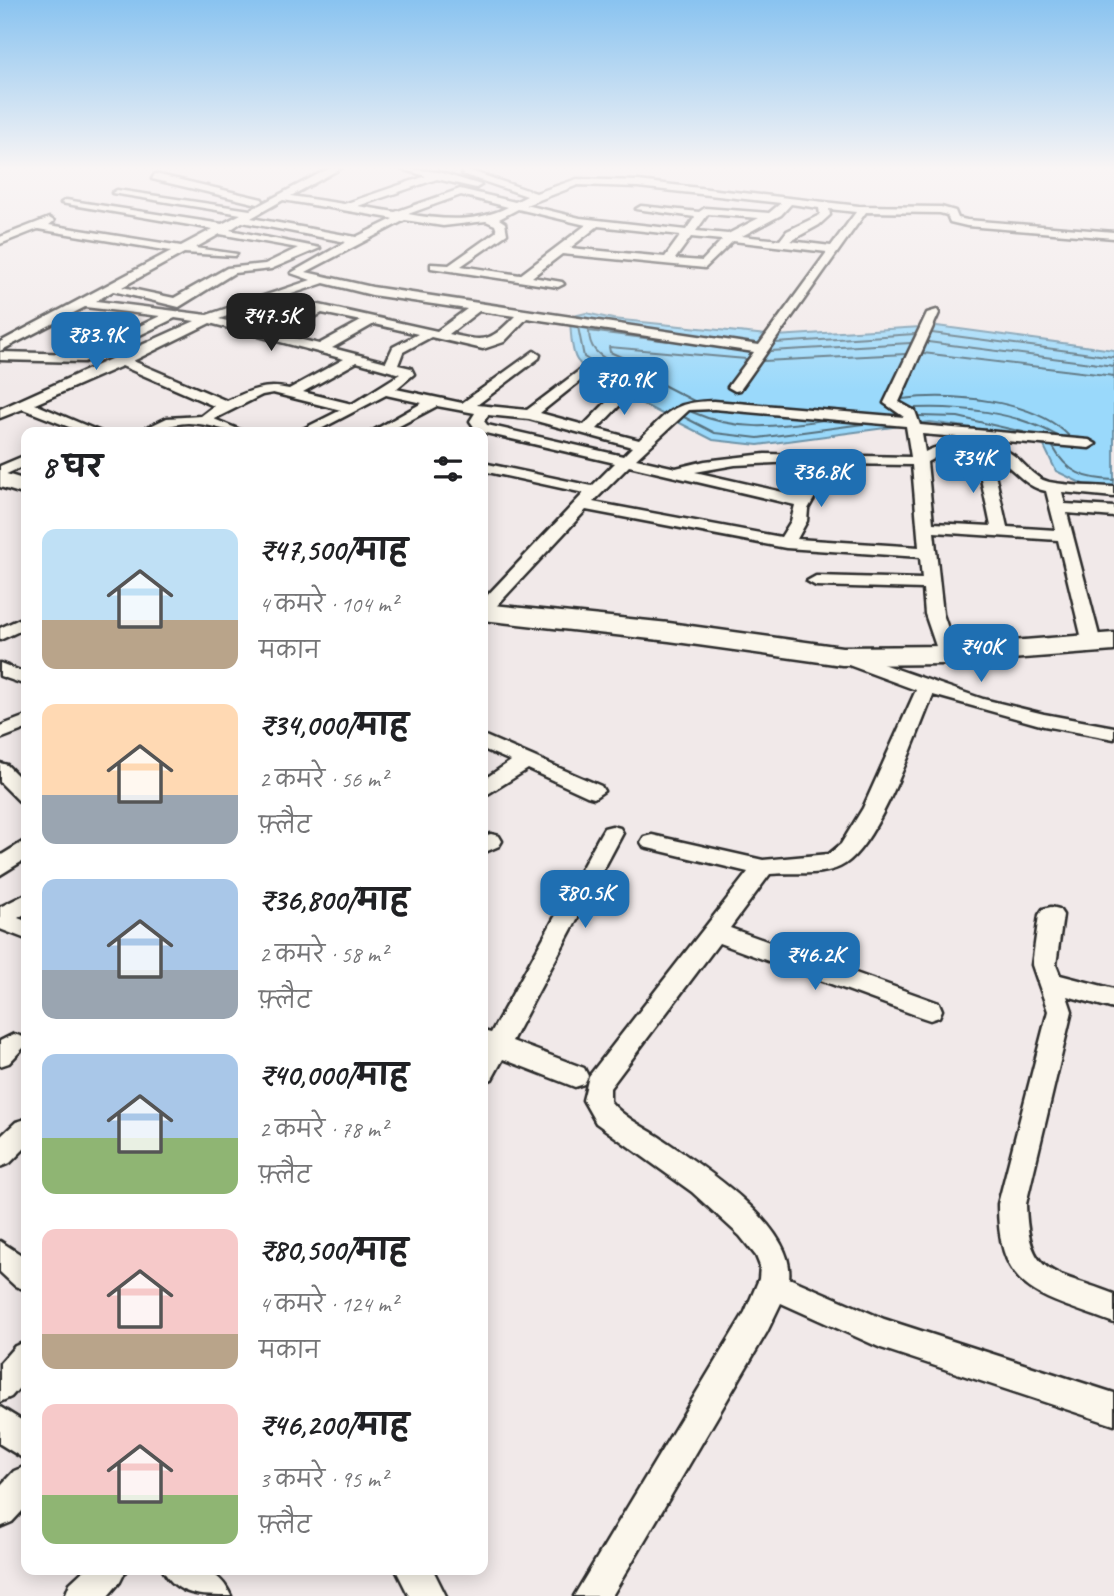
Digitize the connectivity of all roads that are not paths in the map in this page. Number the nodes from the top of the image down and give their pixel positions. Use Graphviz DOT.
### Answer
graph roads {
  1 [pos="138,242"];
  2 [pos="198,242"];
  3 [pos="287,242"];
  4 [pos="356,242"];
  5 [pos="488,242"];
  6 [pos="570,242"];
  7 [pos="681,242"];
  8 [pos="727,242"];
  9 [pos="778,242"];
  10 [pos="837,242"];
  11 [pos="783,243"];
  12 [pos="309,247"];
  13 [pos="634,248"];
  14 [pos="833,248"];
  15 [pos="184,250"];
  16 [pos="560,250"];
  17 [pos="338,252"];
  18 [pos="231,254"];
  19 [pos="622,261"];
  20 [pos="667,262"];
  21 [pos="435,266"];
  22 [pos="452,268"];
  23 [pos="522,279"];
  24 [pos="323,280"];
  25 [pos="558,284"];
  26 [pos="113,288"];
  27 [pos="270,297"];
  28 [pos="85,303"];
  29 [pos="478,306"];
  30 [pos="175,308"];
  31 [pos="320,309"];
  32 [pos="223,313"];
  33 [pos="525,313"];
  34 [pos="933,313"];
  35 [pos="207,319"];
  36 [pos="371,321"];
  37 [pos="272,335"];
  38 [pos="432,335"];
  39 [pos="20,336"];
  40 [pos="0,341"];
  41 [pos="0,347"];
  42 [pos="321,348"];
  43 [pos="761,349"];
  44 [pos="534,355"];
  45 [pos="0,356"];
  46 [pos="358,357"];
  47 [pos="121,361"];
  48 [pos="391,365"];
  49 [pos="580,374"];
  50 [pos="637,379"];
  51 [pos="735,387"];
  52 [pos="385,391"];
  53 [pos="293,392"];
  54 [pos="434,402"];
  55 [pos="22,404"];
  56 [pos="224,408"];
  57 [pos="465,408"];
  58 [pos="354,409"];
  59 [pos="484,411"];
  60 [pos="0,414"];
  61 [pos="530,415"];
  62 [pos="204,421"];
  63 [pos="913,426"];
  64 [pos="81,427"];
  65 [pos="158,427"];
  66 [pos="223,427"];
  67 [pos="315,427"];
  68 [pos="388,427"];
  69 [pos="481,427"];
  70 [pos="488,429"];
  71 [pos="586,432"];
  72 [pos="1089,444"];
  73 [pos="641,445"];
  74 [pos="982,450"];
  75 [pos="829,458"];
  76 [pos="626,459"];
  77 [pos="918,461"];
  78 [pos="21,462"];
  79 [pos="488,468"];
  80 [pos="0,472"];
  81 [pos="675,473"];
  82 [pos="0,479"];
  83 [pos="21,486"];
  84 [pos="1053,488"];
  85 [pos="595,491"];
  86 [pos="1114,492"];
  87 [pos="804,502"];
  88 [pos="582,504"];
  89 [pos="1060,508"];
  90 [pos="1114,512"];
  91 [pos="925,527"];
  92 [pos="1000,532"];
  93 [pos="1067,536"];
  94 [pos="786,543"];
  95 [pos="928,553"];
  96 [pos="816,581"];
  97 [pos="932,584"];
  98 [pos="488,606"];
  99 [pos="488,612"];
  100 [pos="21,624"];
  101 [pos="2,633"];
  102 [pos="21,639"];
  103 [pos="1103,642"];
  104 [pos="948,655"];
  105 [pos="842,656"];
  106 [pos="0,669"];
  107 [pos="21,677"];
  108 [pos="927,687"];
  109 [pos="21,724"];
  110 [pos="0,733"];
  111 [pos="1114,733"];
  112 [pos="488,743"];
  113 [pos="527,760"];
  114 [pos="0,770"];
  115 [pos="488,787"];
  116 [pos="21,791"];
  117 [pos="594,791"];
  118 [pos="612,833"];
  119 [pos="652,842"];
  120 [pos="21,852"];
  121 [pos="0,867"];
  122 [pos="763,868"];
  123 [pos="21,905"];
  124 [pos="1051,915"];
  125 [pos="0,919"];
  126 [pos="21,928"];
  127 [pos="715,932"];
  128 [pos="1051,982"];
  129 [pos="1114,999"];
  130 [pos="930,1010"];
  131 [pos="491,1044"];
  132 [pos="575,1076"];
  133 [pos="21,1135"];
  134 [pos="0,1154"];
  135 [pos="0,1254"];
  136 [pos="21,1272"];
  137 [pos="772,1285"];
  138 [pos="1114,1310"];
  139 [pos="21,1363"];
  140 [pos="0,1386"];
  141 [pos="1114,1409"];
  142 [pos="0,1423"];
  143 [pos="21,1440"];
  144 [pos="21,1488"];
  145 [pos="0,1510"];
  146 [pos="103,1575"];
  147 [pos="187,1575"];
  148 [pos="417,1575"];
  149 [pos="83,1596"];
  150 [pos="213,1596"];
  151 [pos="428,1596"];
  152 [pos="592,1596"];
  1 -- 15 [label="street"];
  2 -- 15 [label="street"];
  3 -- 12 [label="street"];
  4 -- 17 [label="street"];
  5 -- 22 [label="street"];
  6 -- 16 [label="street"];
  7 -- 20 [label="street"];
  8 -- 20 [label="street"];
  9 -- 11 [label="street"];
  10 -- 14 [label="street"];
  11 -- 14 [label="street"];
  12 -- 17 [label="street"];
  12 -- 30 [label="street"];
  13 -- 19 [label="street"];
  14 -- 43 [label="street"];
  15 -- 18 [label="street"];
  15 -- 26 [label="street"];
  16 -- 19 [label="street"];
  16 -- 23 [label="street"];
  17 -- 24 [label="street"];
  19 -- 20 [label="street"];
  21 -- 22 [label="street"];
  22 -- 23 [label="street"];
  23 -- 25 [label="street"];
  24 -- 27 [label="street"];
  24 -- 29 [label="street"];
  26 -- 28 [label="street"];
  26 -- 30 [label="street"];
  27 -- 31 [label="street"];
  27 -- 32 [label="street"];
  28 -- 30 [label="street"];
  28 -- 39 [label="street"];
  29 -- 33 [label="street"];
  29 -- 38 [label="street"];
  30 -- 32 [label="street"];
  30 -- 35 [label="street"];
  30 -- 45 [label="street"];
  31 -- 36 [label="street"];
  31 -- 37 [label="street"];
  32 -- 35 [label="street"];
  33 -- 38 [label="street"];
  33 -- 43 [label="street"];
  34 -- 63 [label="street"];
  35 -- 37 [label="street"];
  35 -- 47 [label="street"];
  36 -- 38 [label="street"];
  36 -- 42 [label="street"];
  37 -- 42 [label="street"];
  38 -- 48 [label="street"];
  39 -- 40 [label="street"];
  39 -- 41 [label="street"];
  42 -- 46 [label="street"];
  43 -- 51 [label="street"];
  44 -- 57 [label="street"];
  46 -- 48 [label="street"];
  46 -- 53 [label="street"];
  47 -- 55 [label="street"];
  47 -- 56 [label="street"];
  48 -- 52 [label="street"];
  49 -- 61 [label="street"];
  50 -- 71 [label="street"];
  52 -- 54 [label="street"];
  52 -- 58 [label="street"];
  53 -- 56 [label="street"];
  53 -- 58 [label="street"];
  54 -- 57 [label="street"];
  54 -- 68 [label="street"];
  55 -- 60 [label="street"];
  55 -- 64 [label="street"];
  56 -- 62 [label="street"];
  57 -- 59 [label="street"];
  58 -- 67 [label="street"];
  59 -- 61 [label="street"];
  59 -- 69 [label="street"];
  61 -- 71 [label="street"];
  62 -- 65 [label="street"];
  62 -- 66 [label="street"];
  63 -- 72 [label="street"];
  63 -- 73 [label="street"];
  63 -- 77 [label="street"];
  70 -- 76 [label="street"];
  71 -- 73 [label="street"];
  73 -- 76 [label="street"];
  74 -- 77 [label="street"];
  74 -- 84 [label="street"];
  74 -- 92 [label="street"];
  75 -- 77 [label="street"];
  75 -- 81 [label="street"];
  75 -- 87 [label="street"];
  76 -- 81 [label="street"];
  76 -- 85 [label="street"];
  77 -- 91 [label="street"];
  78 -- 80 [label="street"];
  79 -- 85 [label="street"];
  81 -- 87 [label="street"];
  82 -- 83 [label="main road"];
  84 -- 86 [label="street"];
  84 -- 89 [label="street"];
  85 -- 88 [label="street"];
  87 -- 94 [label="street"];
  88 -- 94 [label="street"];
  88 -- 98 [label="street"];
  89 -- 90 [label="street"];
  89 -- 93 [label="street"];
  91 -- 92 [label="street"];
  91 -- 95 [label="street"];
  92 -- 93 [label="street"];
  93 -- 103 [label="street"];
  94 -- 95 [label="street"];
  95 -- 97 [label="street"];
  96 -- 97 [label="street"];
  97 -- 104 [label="street"];
  99 -- 105 [label="main road"];
  100 -- 101 [label="street"];
  101 -- 102 [label="street"];
  103 -- 104 [label="main road"];
  104 -- 105 [label="main road"];
  105 -- 108 [label="street"];
  106 -- 107 [label="street"];
  108 -- 111 [label="street"];
  108 -- 122 [label="street"];
  109 -- 110 [label="street"];
  112 -- 113 [label="street"];
  113 -- 115 [label="street"];
  113 -- 117 [label="street"];
  114 -- 116 [label="street"];
  118 -- 131 [label="street"];
  119 -- 122 [label="street"];
  120 -- 121 [label="street"];
  122 -- 127 [label="street"];
  123 -- 125 [label="street"];
  124 -- 128 [label="street"];
  125 -- 126 [label="street"];
  127 -- 130 [label="street"];
  127 -- 137 [label="street"];
  128 -- 129 [label="street"];
  128 -- 138 [label="street"];
  131 -- 132 [label="street"];
  133 -- 134 [label="street"];
  135 -- 136 [label="street"];
  137 -- 141 [label="street"];
  137 -- 152 [label="street"];
  139 -- 140 [label="street"];
  142 -- 143 [label="street"];
  144 -- 145 [label="street"];
  146 -- 149 [label="street"];
  147 -- 150 [label="street"];
  148 -- 151 [label="street"];
}
